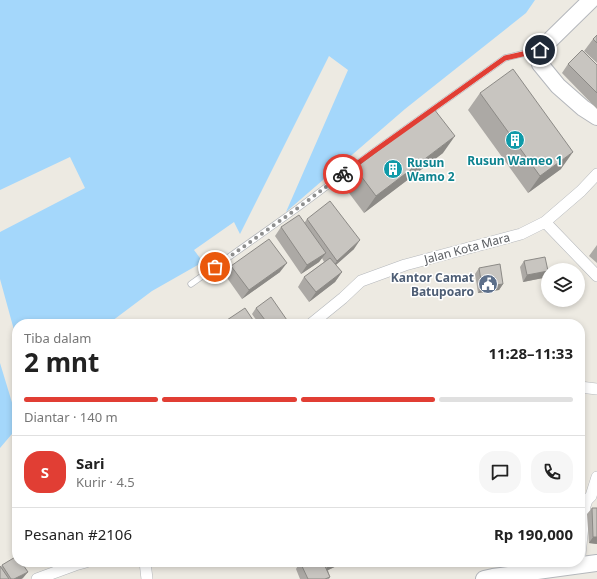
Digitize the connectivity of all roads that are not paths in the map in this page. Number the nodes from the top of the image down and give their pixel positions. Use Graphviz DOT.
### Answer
graph roads {
  1 [pos="591,0"];
  2 [pos="540,50"];
  3 [pos="597,117"];
  4 [pos="597,174"];
  5 [pos="545,222"];
  6 [pos="597,276"];
  7 [pos="191,284"];
  8 [pos="317,319"];
  9 [pos="585,388"];
  10 [pos="597,390"];
  11 [pos="597,477"];
  12 [pos="585,506"];
  13 [pos="585,562"];
  14 [pos="597,563"];
  15 [pos="70,567"];
  16 [pos="146,567"];
  17 [pos="547,567"];
  18 [pos="37,579"];
  19 [pos="147,579"];
  20 [pos="484,579"];
  1 -- 2 [label="street"];
  2 -- 3 [label="street"];
  2 -- 7 [label="lane"];
  4 -- 5 [label="street, Jalan Kota Mara"];
  5 -- 6 [label="street"];
  5 -- 8 [label="street, Jalan Kota Mara"];
  9 -- 10 [label="street"];
  11 -- 12 [label="street"];
  13 -- 14 [label="street"];
  15 -- 18 [label="street"];
  16 -- 19 [label="street"];
  17 -- 20 [label="street"];
}
